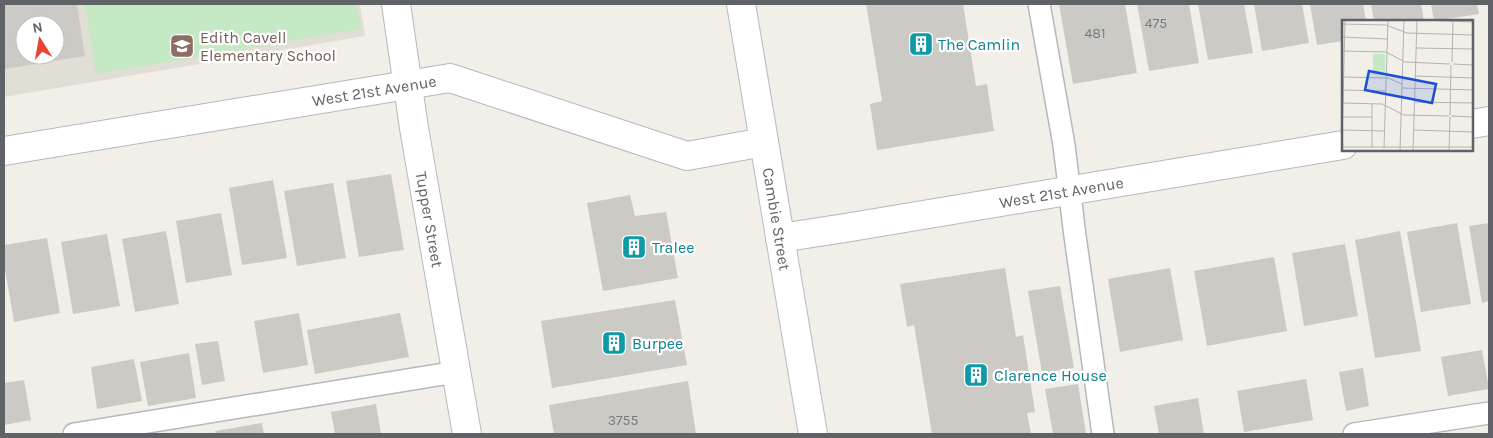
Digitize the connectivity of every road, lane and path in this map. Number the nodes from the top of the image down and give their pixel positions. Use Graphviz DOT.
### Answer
graph roads {
  1 [pos="396,4"];
  2 [pos="741,4"];
  3 [pos="1039,4"];
  4 [pos="408,85"];
  5 [pos="1489,121"];
  6 [pos="1473,124"];
  7 [pos="764,142"];
  8 [pos="1342,145"];
  9 [pos="4,151"];
  10 [pos="1069,191"];
  11 [pos="780,238"];
  12 [pos="456,372"];
  13 [pos="1489,413"];
  14 [pos="74,434"];
  15 [pos="467,434"];
  16 [pos="813,434"];
  17 [pos="1104,434"];
  18 [pos="1354,434"];
  1 -- 4 [label="street, Tupper Street"];
  2 -- 7 [label="street, Cambie Street"];
  3 -- 10 [label="lane"];
  4 -- 7 [label="street, West 21st Avenue"];
  4 -- 9 [label="street, West 21st Avenue"];
  4 -- 12 [label="street, Tupper Street"];
  5 -- 6 [label="street"];
  7 -- 11 [label="street, Cambie Street"];
  8 -- 10 [label="street, West 21st Avenue"];
  10 -- 11 [label="street, West 21st Avenue"];
  10 -- 17 [label="lane"];
  11 -- 16 [label="street, Cambie Street"];
  12 -- 14 [label="lane"];
  12 -- 15 [label="street, Tupper Street"];
  13 -- 18 [label="lane"];
}
